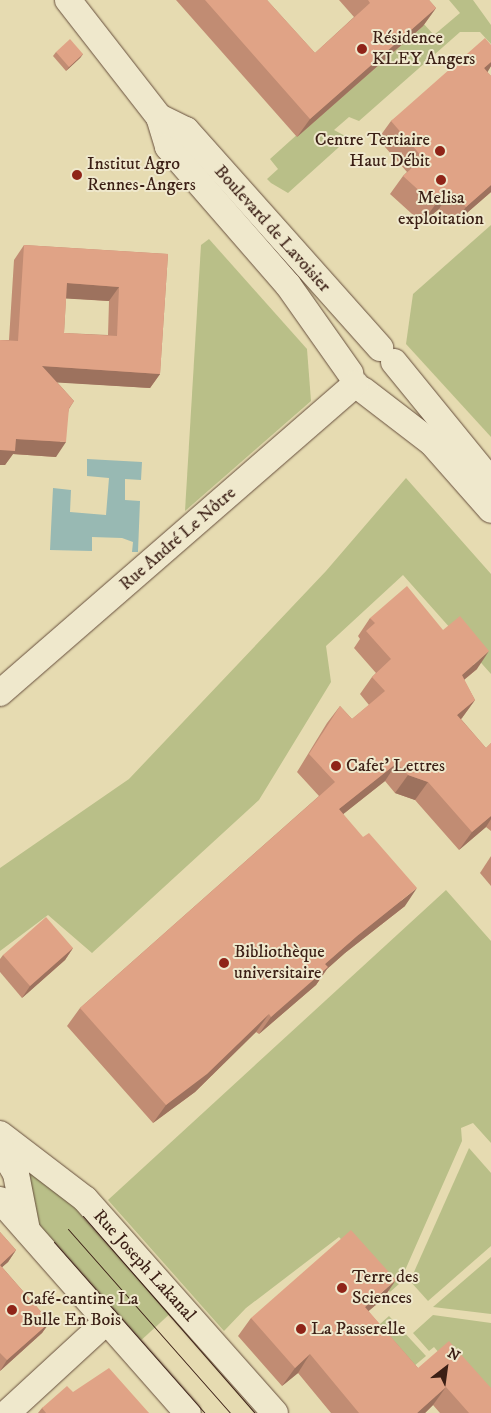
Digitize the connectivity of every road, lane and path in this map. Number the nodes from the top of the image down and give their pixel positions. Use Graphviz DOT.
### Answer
graph roads {
  1 [pos="68,0"];
  2 [pos="159,117"];
  3 [pos="387,355"];
  4 [pos="356,382"];
  5 [pos="491,481"];
  6 [pos="491,510"];
  7 [pos="0,692"];
  8 [pos="0,1134"];
  9 [pos="0,1147"];
  10 [pos="0,1200"];
  11 [pos="28,1230"];
  12 [pos="106,1322"];
  13 [pos="7,1413"];
  14 [pos="188,1413"];
  15 [pos="275,1413"];
  1 -- 2 [label="street, Boulevard de Lavoisier"];
  2 -- 3 [label="street, Boulevard de Lavoisier"];
  2 -- 4 [label="street, Boulevard de Lavoisier"];
  3 -- 4 [label="street"];
  3 -- 4 [label="street"];
  3 -- 5 [label="street, Boulevard de Lavoisier"];
  4 -- 6 [label="street, Boulevard de Lavoisier"];
  4 -- 7 [label="street, Rue André Le Nôtre"];
  8 -- 15 [label="street, Rue Joseph Lakanal"];
  9 -- 11 [label="street"];
  10 -- 11 [label="street"];
  11 -- 12 [label="street"];
  12 -- 13 [label="street"];
  12 -- 14 [label="street"];
}
